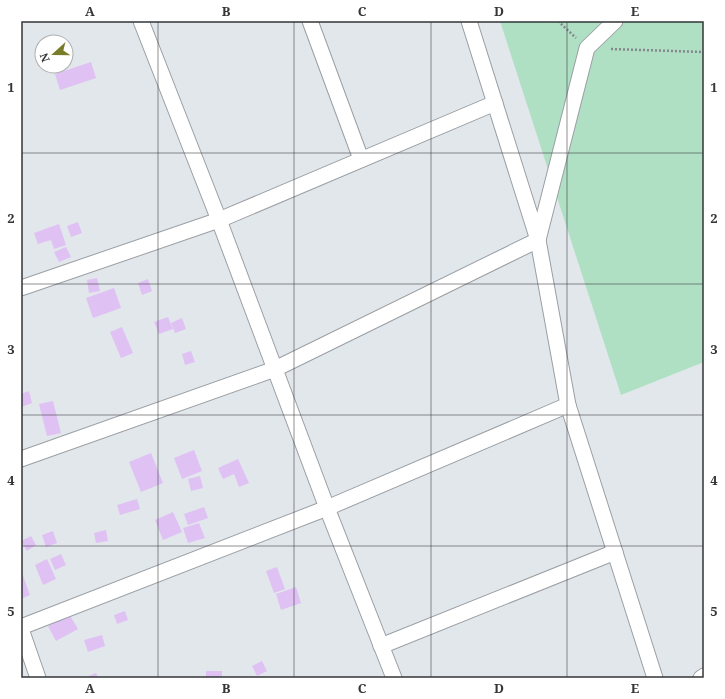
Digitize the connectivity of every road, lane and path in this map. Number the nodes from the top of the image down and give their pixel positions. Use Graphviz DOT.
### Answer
graph roads {
  1 [pos="141,21"];
  2 [pos="310,21"];
  3 [pos="469,21"];
  4 [pos="558,21"];
  5 [pos="615,21"];
  6 [pos="587,48"];
  7 [pos="704,52"];
  8 [pos="495,103"];
  9 [pos="362,160"];
  10 [pos="219,220"];
  11 [pos="538,240"];
  12 [pos="21,288"];
  13 [pos="275,369"];
  14 [pos="568,405"];
  15 [pos="21,460"];
  16 [pos="327,508"];
  17 [pos="615,552"];
  18 [pos="21,628"];
  19 [pos="382,646"];
  20 [pos="704,676"];
  21 [pos="38,678"];
  22 [pos="394,678"];
  23 [pos="655,678"];
  24 [pos="701,678"];
  1 -- 10 [label="street"];
  2 -- 9 [label="street"];
  3 -- 8 [label="street"];
  4 -- 6 [label="path"];
  5 -- 6 [label="street"];
  6 -- 7 [label="path"];
  6 -- 11 [label="street"];
  8 -- 9 [label="street"];
  8 -- 11 [label="street"];
  9 -- 10 [label="street"];
  10 -- 12 [label="street"];
  10 -- 13 [label="street"];
  11 -- 13 [label="street"];
  11 -- 14 [label="street"];
  13 -- 15 [label="street"];
  13 -- 16 [label="street"];
  14 -- 16 [label="street"];
  14 -- 17 [label="street"];
  16 -- 18 [label="street"];
  16 -- 19 [label="street"];
  17 -- 19 [label="street"];
  17 -- 23 [label="street"];
  18 -- 21 [label="street"];
  19 -- 22 [label="street"];
  20 -- 24 [label="street"];
}
